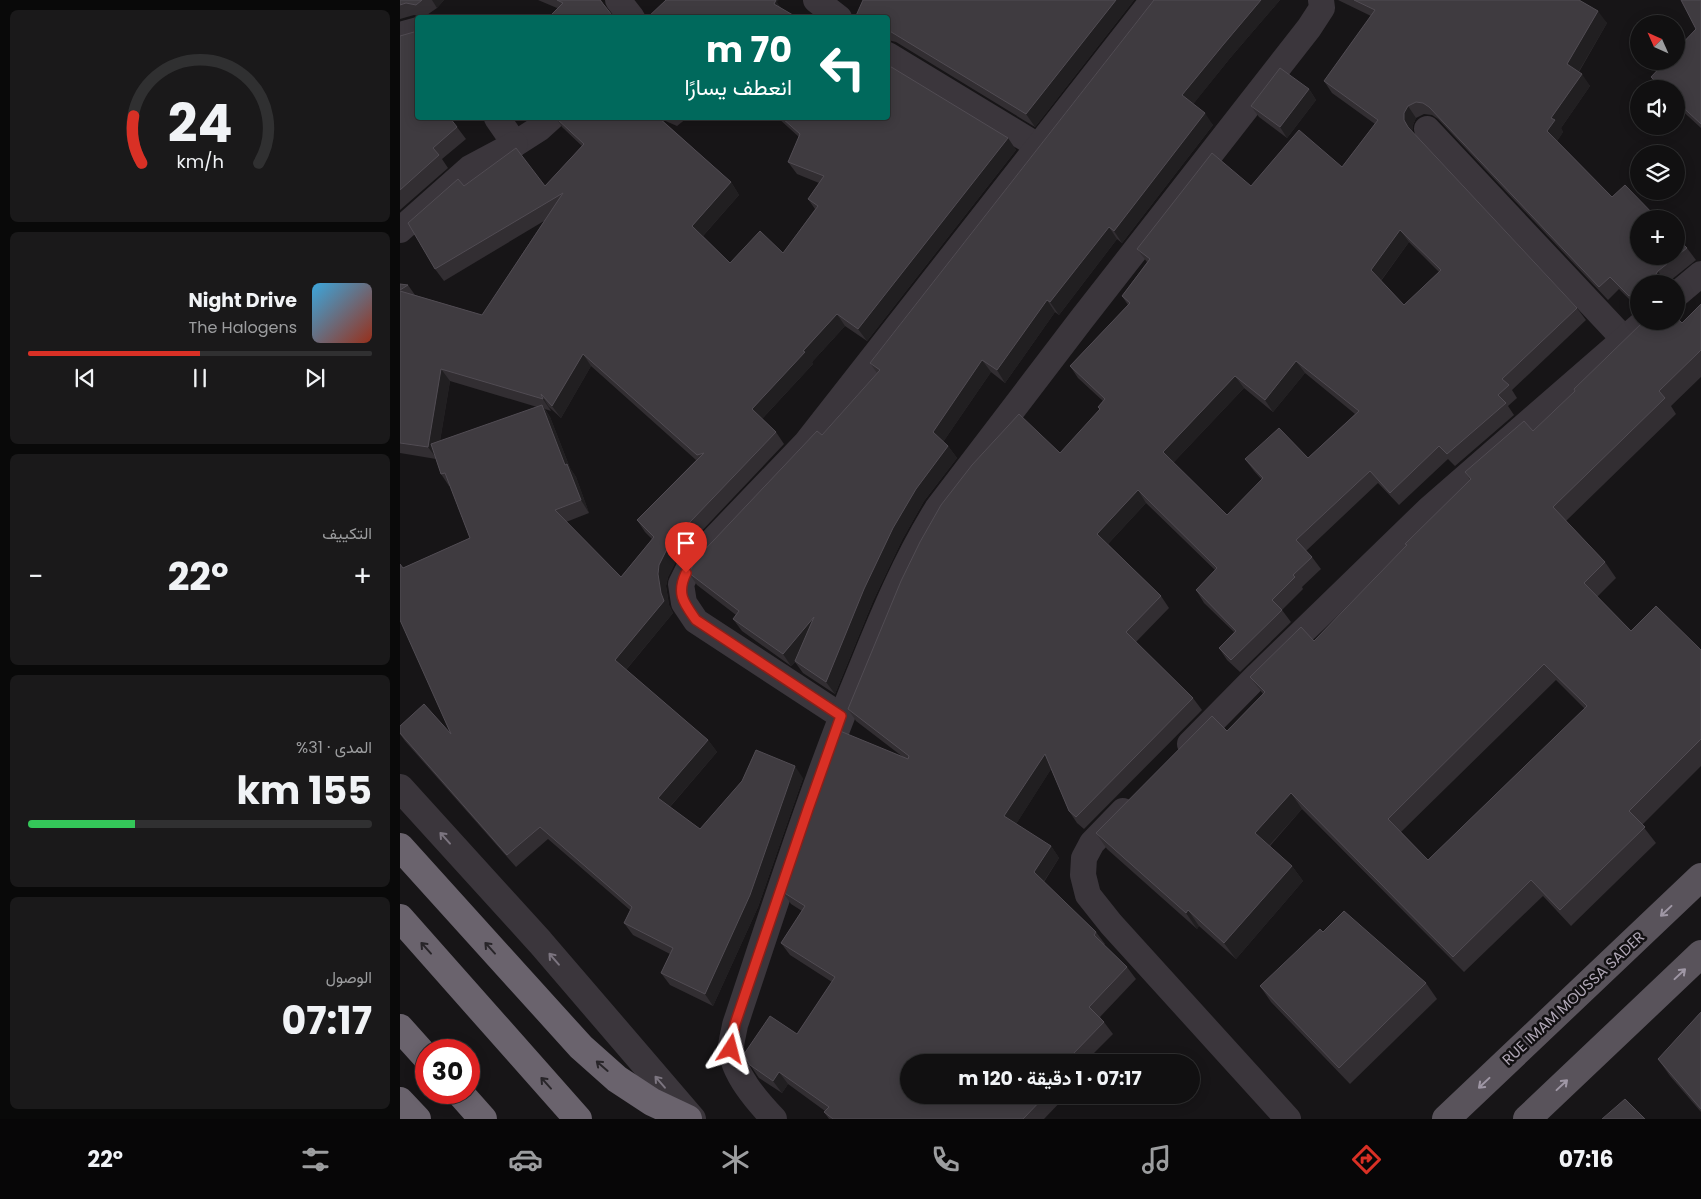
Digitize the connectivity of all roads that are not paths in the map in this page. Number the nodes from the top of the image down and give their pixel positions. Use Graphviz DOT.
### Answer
graph roads {
  1 [pos="618,0"];
  2 [pos="816,0"];
  3 [pos="1153,0"];
  4 [pos="1321,0"];
  5 [pos="630,15"];
  6 [pos="835,15"];
  7 [pos="415,31"];
  8 [pos="400,35"];
  9 [pos="890,56"];
  10 [pos="498,120"];
  11 [pos="549,120"];
  12 [pos="1427,129"];
  13 [pos="515,144"];
  14 [pos="1038,146"];
  15 [pos="400,230"];
  16 [pos="1701,274"];
  17 [pos="1685,287"];
  18 [pos="1634,330"];
  19 [pos="1624,339"];
  20 [pos="841,716"];
  21 [pos="1175,759"];
  22 [pos="400,788"];
  23 [pos="1140,794"];
  24 [pos="400,848"];
  25 [pos="1701,877"];
  26 [pos="400,918"];
  27 [pos="1701,954"];
  28 [pos="400,1028"];
  29 [pos="415,1045"];
  30 [pos="400,1101"];
  31 [pos="470,1104"];
  32 [pos="417,1119"];
  33 [pos="483,1119"];
  34 [pos="578,1119"];
  35 [pos="688,1119"];
  36 [pos="692,1119"];
  37 [pos="774,1119"];
  38 [pos="1288,1119"];
  39 [pos="1446,1119"];
  40 [pos="1527,1119"];
  1 -- 5 [label="street"];
  2 -- 6 [label="street"];
  3 -- 14 [label="street"];
  4 -- 20 [label="street"];
  7 -- 8 [label="street"];
  9 -- 14 [label="street"];
  10 -- 13 [label="street"];
  11 -- 13 [label="street"];
  12 -- 19 [label="street"];
  13 -- 15 [label="street"];
  14 -- 20 [label="street"];
  16 -- 17 [label="street"];
  18 -- 19 [label="street"];
  19 -- 21 [label="street"];
  20 -- 37 [label="street"];
  36 -- 22 [label="street, one-way"];
  23 -- 38 [label="street"];
  35 -- 24 [label="highway, one-way"];
  25 -- 39 [label="main road, RUE IMAM MOUSSA SADER, one-way"];
  34 -- 26 [label="highway, one-way"];
  40 -- 27 [label="main road, one-way"];
  28 -- 29 [label="highway"];
  30 -- 32 [label="highway"];
  31 -- 33 [label="highway"];
}
